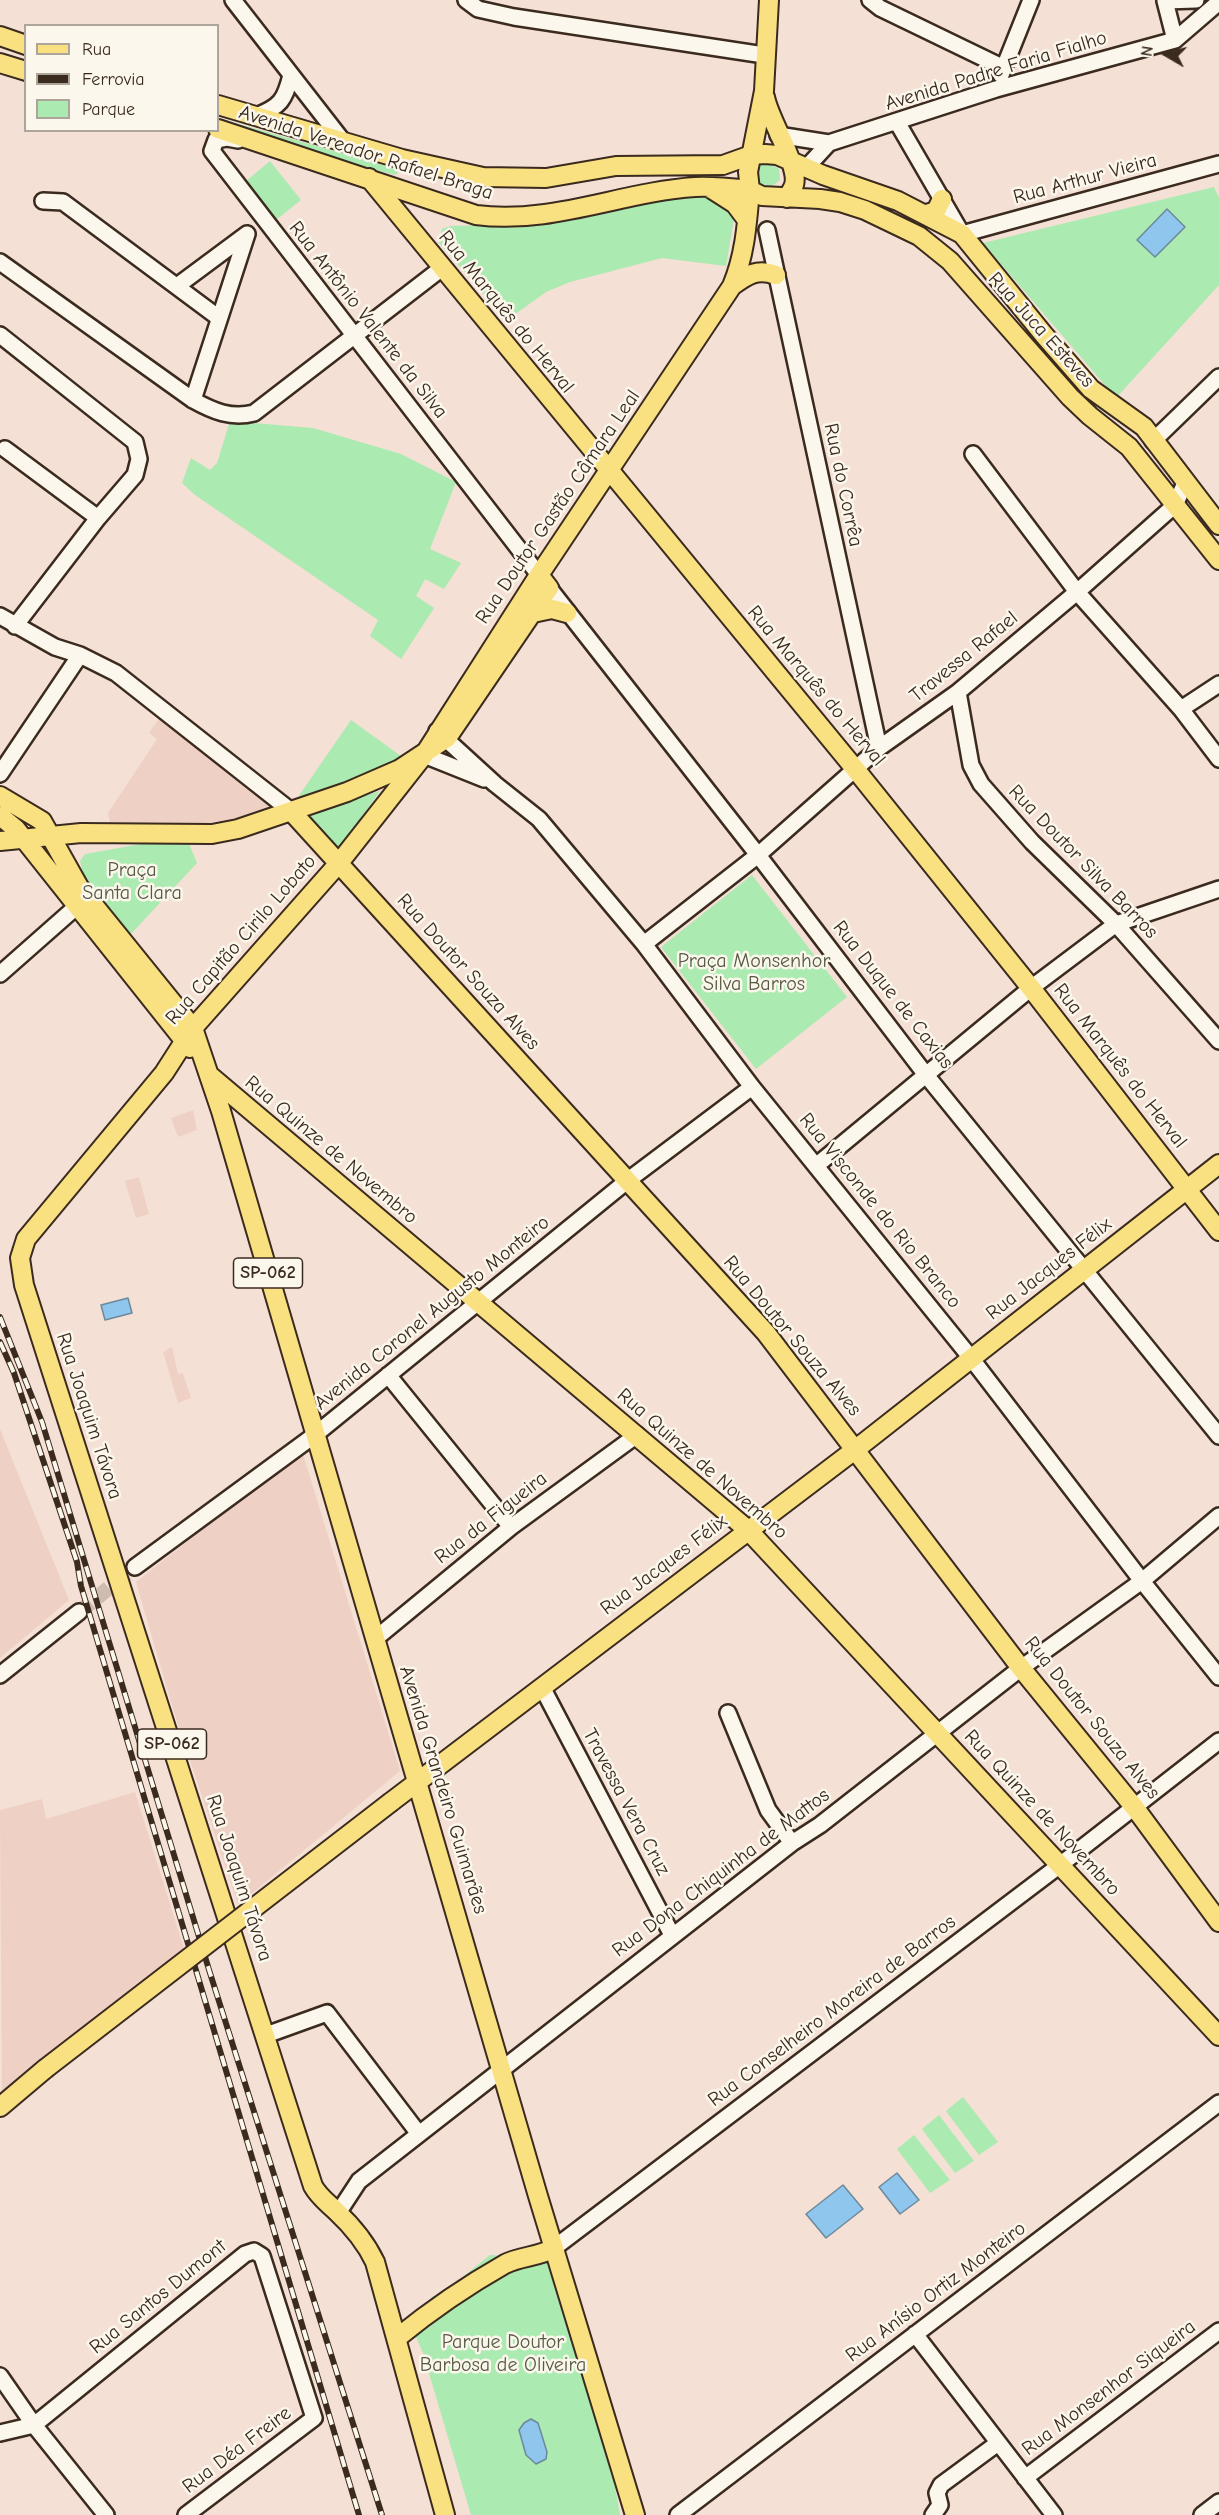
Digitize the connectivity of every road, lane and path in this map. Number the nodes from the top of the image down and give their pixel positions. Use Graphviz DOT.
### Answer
graph roads {
  1 [pos="233,0"];
  2 [pos="466,0"];
  3 [pos="770,0"];
  4 [pos="870,0"];
  5 [pos="1030,0"];
  6 [pos="1196,0"];
  7 [pos="1219,2"];
  8 [pos="0,36"];
  9 [pos="1175,40"];
  10 [pos="24,44"];
  11 [pos="764,55"];
  12 [pos="1004,68"];
  13 [pos="291,75"];
  14 [pos="996,89"];
  15 [pos="764,91"];
  16 [pos="219,105"];
  17 [pos="256,116"];
  18 [pos="897,122"];
  19 [pos="219,129"];
  20 [pos="778,135"];
  21 [pos="342,140"];
  22 [pos="830,143"];
  23 [pos="280,148"];
  24 [pos="751,155"];
  25 [pos="402,159"];
  26 [pos="1219,164"];
  27 [pos="799,165"];
  28 [pos="369,178"];
  29 [pos="393,185"];
  30 [pos="708,187"];
  31 [pos="750,190"];
  32 [pos="787,198"];
  33 [pos="942,199"];
  34 [pos="43,201"];
  35 [pos="926,214"];
  36 [pos="747,220"];
  37 [pos="264,221"];
  38 [pos="767,230"];
  39 [pos="247,234"];
  40 [pos="962,234"];
  41 [pos="0,262"];
  42 [pos="442,268"];
  43 [pos="776,275"];
  44 [pos="177,286"];
  45 [pos="732,286"];
  46 [pos="219,318"];
  47 [pos="0,335"];
  48 [pos="354,336"];
  49 [pos="1219,377"];
  50 [pos="192,400"];
  51 [pos="1157,445"];
  52 [pos="6,449"];
  53 [pos="973,454"];
  54 [pos="1143,464"];
  55 [pos="609,473"];
  56 [pos="1185,483"];
  57 [pos="1175,506"];
  58 [pos="98,518"];
  59 [pos="1219,525"];
  60 [pos="1219,560"];
  61 [pos="544,582"];
  62 [pos="1077,592"];
  63 [pos="533,613"];
  64 [pos="567,613"];
  65 [pos="0,616"];
  66 [pos="15,626"];
  67 [pos="80,655"];
  68 [pos="1219,684"];
  69 [pos="958,692"];
  70 [pos="1181,709"];
  71 [pos="442,735"];
  72 [pos="879,748"];
  73 [pos="423,755"];
  74 [pos="1219,759"];
  75 [pos="856,770"];
  76 [pos="0,774"];
  77 [pos="495,784"];
  78 [pos="0,796"];
  79 [pos="291,811"];
  80 [pos="0,816"];
  81 [pos="50,835"];
  82 [pos="24,840"];
  83 [pos="0,841"];
  84 [pos="758,855"];
  85 [pos="339,862"];
  86 [pos="1219,890"];
  87 [pos="76,907"];
  88 [pos="1116,924"];
  89 [pos="645,944"];
  90 [pos="0,974"];
  91 [pos="1031,988"];
  92 [pos="188,1034"];
  93 [pos="1219,1041"];
  94 [pos="926,1075"];
  95 [pos="210,1077"];
  96 [pos="752,1087"];
  97 [pos="1219,1164"];
  98 [pos="817,1165"];
  99 [pos="627,1181"];
  100 [pos="1186,1190"];
  101 [pos="1219,1231"];
  102 [pos="26,1239"];
  103 [pos="1084,1271"];
  104 [pos="479,1304"];
  105 [pos="971,1358"];
  106 [pos="388,1375"];
  107 [pos="316,1434"];
  108 [pos="637,1435"];
  109 [pos="1219,1436"];
  110 [pos="856,1449"];
  111 [pos="1219,1516"];
  112 [pos="511,1527"];
  113 [pos="748,1530"];
  114 [pos="135,1567"];
  115 [pos="1142,1581"];
  116 [pos="79,1612"];
  117 [pos="375,1639"];
  118 [pos="1022,1668"];
  119 [pos="0,1675"];
  120 [pos="1219,1677"];
  121 [pos="542,1688"];
  122 [pos="728,1713"];
  123 [pos="936,1733"];
  124 [pos="1219,1741"];
  125 [pos="418,1782"];
  126 [pos="1135,1808"];
  127 [pos="792,1843"];
  128 [pos="1060,1865"];
  129 [pos="1219,1922"];
  130 [pos="672,1935"];
  131 [pos="266,2035"];
  132 [pos="1219,2036"];
  133 [pos="501,2069"];
  134 [pos="1219,2103"];
  135 [pos="0,2107"];
  136 [pos="419,2134"];
  137 [pos="338,2212"];
  138 [pos="554,2248"];
  139 [pos="1219,2331"];
  140 [pos="915,2334"];
  141 [pos="397,2338"];
  142 [pos="0,2376"];
  143 [pos="314,2418"];
  144 [pos="34,2425"];
  145 [pos="0,2433"];
  146 [pos="998,2443"];
  147 [pos="1025,2478"];
  148 [pos="1219,2502"];
  149 [pos="106,2515"];
  150 [pos="186,2515"];
  151 [pos="445,2515"];
  152 [pos="636,2515"];
  153 [pos="678,2515"];
  154 [pos="933,2515"];
  155 [pos="1054,2515"];
  156 [pos="1202,2515"];
  1 -- 13 [label="street"];
  2 -- 11 [label="street"];
  3 -- 11 [label="main road"];
  4 -- 12 [label="street"];
  5 -- 12 [label="street"];
  6 -- 9 [label="street"];
  7 -- 9 [label="street, Avenida Padre Faria Fialho"];
  8 -- 10 [label="main road"];
  9 -- 14 [label="street, Avenida Padre Faria Fialho"];
  11 -- 15 [label="main road"];
  12 -- 14 [label="street"];
  13 -- 17 [label="street"];
  13 -- 21 [label="street"];
  14 -- 18 [label="street, Avenida Padre Faria Fialho"];
  15 -- 20 [label="main road"];
  15 -- 24 [label="main road"];
  16 -- 17 [label="main road, Avenida Vereador Rafael Braga"];
  17 -- 21 [label="main road, Avenida Vereador Rafael Braga"];
  18 -- 22 [label="street, Avenida Padre Faria Fialho"];
  18 -- 33 [label="street"];
  19 -- 23 [label="main road, Avenida Vereador Rafael Braga"];
  20 -- 22 [label="street, Avenida Padre Faria Fialho"];
  20 -- 27 [label="main road"];
  21 -- 25 [label="main road, Avenida Vereador Rafael Braga"];
  22 -- 27 [label="street, Avenida Padre Faria Fialho"];
  23 -- 28 [label="main road, Avenida Vereador Rafael Braga"];
  23 -- 37 [label="street, Rua Antônio Valente da Silva"];
  24 -- 25 [label="main road, Avenida Vereador Rafael Braga"];
  24 -- 27 [label="main road, Rua Juca Esteves"];
  24 -- 31 [label="main road"];
  25 -- 29 [label="main road"];
  26 -- 40 [label="street, Rua Arthur Vieira"];
  27 -- 32 [label="main road"];
  27 -- 35 [label="main road, Rua Juca Esteves"];
  28 -- 29 [label="main road, Avenida Vereador Rafael Braga"];
  28 -- 42 [label="main road, Rua Marquês do Herval"];
  29 -- 30 [label="main road, Avenida Vereador Rafael Braga"];
  30 -- 31 [label="main road, Avenida Vereador Rafael Braga"];
  30 -- 36 [label="main road"];
  31 -- 32 [label="main road, Rua Juca Esteves"];
  31 -- 36 [label="main road, Rua Doutor Gastão Câmara Leal"];
  32 -- 54 [label="main road, Rua Juca Esteves"];
  33 -- 35 [label="main road"];
  33 -- 40 [label="street"];
  34 -- 44 [label="street"];
  35 -- 40 [label="main road, Rua Juca Esteves"];
  36 -- 45 [label="main road, Rua Doutor Gastão Câmara Leal"];
  37 -- 39 [label="street"];
  37 -- 48 [label="street, Rua Antônio Valente da Silva"];
  38 -- 43 [label="street, Rua do Corrêa"];
  39 -- 44 [label="street"];
  39 -- 46 [label="street"];
  40 -- 51 [label="main road, Rua Juca Esteves"];
  41 -- 50 [label="street"];
  42 -- 48 [label="street"];
  42 -- 55 [label="main road, Rua Marquês do Herval"];
  43 -- 45 [label="main road, Rua Doutor Gastão Câmara Leal"];
  43 -- 72 [label="street, Rua do Corrêa"];
  44 -- 46 [label="street"];
  45 -- 55 [label="main road, Rua Doutor Gastão Câmara Leal"];
  46 -- 50 [label="street"];
  47 -- 58 [label="street"];
  48 -- 50 [label="street"];
  48 -- 61 [label="street, Rua Antônio Valente da Silva"];
  49 -- 51 [label="street"];
  51 -- 54 [label="main road"];
  51 -- 56 [label="main road, Rua Juca Esteves"];
  52 -- 58 [label="street"];
  53 -- 62 [label="street"];
  54 -- 57 [label="main road, Rua Juca Esteves"];
  55 -- 61 [label="main road, Rua Doutor Gastão Câmara Leal"];
  55 -- 75 [label="main road, Rua Marquês do Herval"];
  56 -- 57 [label="street, Travessa Rafael"];
  56 -- 59 [label="main road, Rua Juca Esteves"];
  57 -- 60 [label="main road, Rua Juca Esteves"];
  57 -- 62 [label="street, Travessa Rafael"];
  58 -- 66 [label="street"];
  61 -- 63 [label="main road"];
  61 -- 64 [label="street, Rua Duque de Caxias"];
  61 -- 71 [label="main road, Rua Doutor Gastão Câmara Leal"];
  62 -- 69 [label="street, Travessa Rafael"];
  62 -- 70 [label="street"];
  63 -- 64 [label="main road"];
  63 -- 71 [label="main road"];
  64 -- 84 [label="street, Rua Duque de Caxias"];
  65 -- 66 [label="street"];
  66 -- 67 [label="street"];
  67 -- 76 [label="street"];
  67 -- 79 [label="street"];
  68 -- 70 [label="street"];
  69 -- 72 [label="street, Travessa Rafael"];
  69 -- 88 [label="street, Rua Doutor Silva Barros"];
  70 -- 74 [label="street"];
  71 -- 73 [label="main road"];
  71 -- 77 [label="street, Rua Visconde do Rio Branco"];
  72 -- 75 [label="street, Travessa Rafael"];
  73 -- 77 [label="street, Rua Visconde do Rio Branco"];
  73 -- 79 [label="main road"];
  73 -- 85 [label="main road, Rua Capitão Cirilo Lobato"];
  75 -- 84 [label="street, Travessa Rafael"];
  75 -- 91 [label="main road, Rua Marquês do Herval"];
  77 -- 89 [label="street, Rua Visconde do Rio Branco"];
  78 -- 81 [label="main road, SP-062"];
  79 -- 81 [label="main road"];
  79 -- 85 [label="main road, Rua Doutor Souza Alves"];
  80 -- 82 [label="main road, SP-062"];
  81 -- 82 [label="main road"];
  81 -- 92 [label="main road, Rua Quinze de Novembro / SP-062"];
  82 -- 83 [label="main road"];
  82 -- 87 [label="main road, Rua Quinze de Novembro / SP-062"];
  84 -- 89 [label="street"];
  84 -- 94 [label="street, Rua Duque de Caxias"];
  85 -- 92 [label="main road, Rua Capitão Cirilo Lobato"];
  85 -- 99 [label="main road, Rua Doutor Souza Alves"];
  86 -- 88 [label="street"];
  87 -- 90 [label="street"];
  87 -- 92 [label="main road, Rua Quinze de Novembro / SP-062"];
  88 -- 91 [label="street"];
  88 -- 93 [label="street, Rua Doutor Silva Barros"];
  89 -- 96 [label="street, Rua Visconde do Rio Branco"];
  91 -- 94 [label="street"];
  91 -- 100 [label="main road, Rua Marquês do Herval"];
  92 -- 95 [label="main road, Rua Quinze de Novembro / SP-062"];
  92 -- 102 [label="main road, Rua Capitão Cirilo Lobato / SP-062"];
  94 -- 98 [label="street"];
  94 -- 103 [label="street, Rua Duque de Caxias"];
  95 -- 104 [label="main road, Rua Quinze de Novembro"];
  95 -- 107 [label="main road, Avenida Grandeiro Guimarães / SP-062"];
  96 -- 98 [label="street, Rua Visconde do Rio Branco"];
  96 -- 99 [label="street, Avenida Coronel Augusto Monteiro"];
  97 -- 100 [label="main road, Rua Jacques Félix"];
  98 -- 105 [label="street, Rua Visconde do Rio Branco"];
  99 -- 104 [label="street, Avenida Coronel Augusto Monteiro"];
  99 -- 110 [label="main road, Rua Doutor Souza Alves"];
  100 -- 101 [label="main road, Rua Marquês do Herval"];
  100 -- 103 [label="main road, Rua Jacques Félix"];
  102 -- 131 [label="main road, Rua Joaquim Távora / SP-062"];
  103 -- 105 [label="main road, Rua Jacques Félix"];
  103 -- 109 [label="street, Rua Duque de Caxias"];
  104 -- 106 [label="street, Avenida Coronel Augusto Monteiro"];
  104 -- 108 [label="main road, Rua Quinze de Novembro"];
  105 -- 110 [label="main road, Rua Jacques Félix"];
  105 -- 115 [label="street, Rua Visconde do Rio Branco"];
  106 -- 107 [label="street, Avenida Coronel Augusto Monteiro"];
  106 -- 112 [label="street"];
  107 -- 114 [label="street, Avenida Coronel Augusto Monteiro"];
  107 -- 117 [label="main road, Avenida Grandeiro Guimarães / SP-062"];
  108 -- 112 [label="street, Rua da Figueira"];
  108 -- 113 [label="main road, Rua Quinze de Novembro"];
  110 -- 113 [label="main road, Rua Jacques Félix"];
  110 -- 118 [label="main road, Rua Doutor Souza Alves"];
  111 -- 115 [label="street, Rua Dona Chiquinha de Mattos"];
  112 -- 117 [label="street, Rua da Figueira"];
  113 -- 121 [label="main road, Rua Jacques Félix"];
  113 -- 123 [label="main road, Rua Quinze de Novembro"];
  115 -- 118 [label="street, Rua Dona Chiquinha de Mattos"];
  115 -- 120 [label="street, Rua Visconde do Rio Branco"];
  116 -- 119 [label="street"];
  117 -- 125 [label="main road, Avenida Grandeiro Guimarães / SP-062"];
  118 -- 123 [label="street, Rua Dona Chiquinha de Mattos"];
  118 -- 126 [label="main road, Rua Doutor Souza Alves"];
  121 -- 125 [label="main road, Rua Jacques Félix"];
  121 -- 130 [label="street, Travessa Vera Cruz"];
  122 -- 127 [label="street"];
  123 -- 127 [label="street, Rua Dona Chiquinha de Mattos"];
  123 -- 128 [label="main road, Rua Quinze de Novembro"];
  124 -- 126 [label="street, Rua Conselheiro Moreira de Barros"];
  125 -- 133 [label="main road, Avenida Grandeiro Guimarães / SP-062"];
  125 -- 135 [label="main road, Rua Jacques Félix, bridge"];
  126 -- 128 [label="street, Rua Conselheiro Moreira de Barros"];
  126 -- 129 [label="main road, Rua Doutor Souza Alves"];
  127 -- 130 [label="street, Rua Dona Chiquinha de Mattos"];
  128 -- 132 [label="main road, Rua Quinze de Novembro"];
  128 -- 138 [label="street, Rua Conselheiro Moreira de Barros"];
  130 -- 133 [label="street, Rua Dona Chiquinha de Mattos"];
  131 -- 136 [label="street"];
  131 -- 137 [label="main road, Rua Joaquim Távora / SP-062"];
  133 -- 136 [label="street, Rua Dona Chiquinha de Mattos"];
  133 -- 138 [label="main road, Avenida Grandeiro Guimarães / SP-062"];
  134 -- 140 [label="street, Rua Anísio Ortiz Monteiro"];
  136 -- 137 [label="street, Rua Dona Chiquinha de Mattos"];
  137 -- 141 [label="main road, Rua Joaquim Távora / SP-062"];
  138 -- 141 [label="main road"];
  138 -- 152 [label="main road, Avenida Grandeiro Guimarães / SP-062"];
  139 -- 147 [label="street, Rua Monsenhor Siqueira"];
  140 -- 146 [label="street"];
  140 -- 153 [label="street, Rua Anísio Ortiz Monteiro"];
  141 -- 151 [label="main road, Rua Joaquim Távora / SP-062"];
  142 -- 144 [label="street"];
  143 -- 144 [label="street, Rua Santos Dumont"];
  143 -- 150 [label="street, Rua Déa Freire"];
  144 -- 145 [label="street, Rua Santos Dumont"];
  144 -- 149 [label="street"];
  146 -- 147 [label="street"];
  146 -- 154 [label="street"];
  147 -- 155 [label="street"];
  148 -- 156 [label="street"];
}
